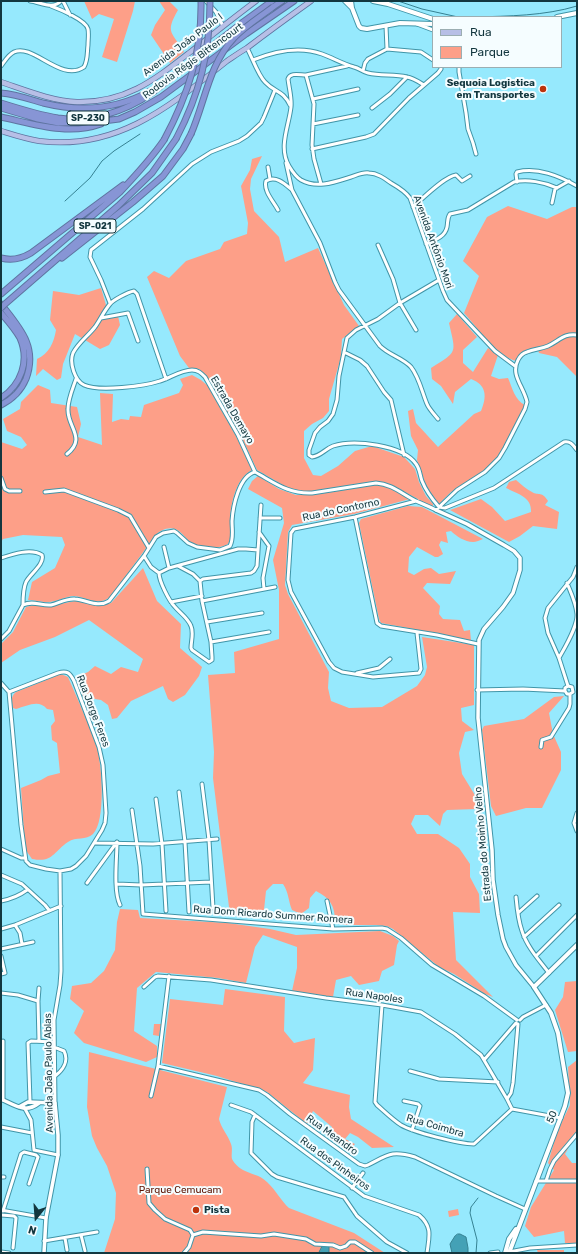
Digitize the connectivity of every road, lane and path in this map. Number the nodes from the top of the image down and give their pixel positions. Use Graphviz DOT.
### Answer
graph roads {
  1 [pos="30,1"];
  2 [pos="62,1"];
  3 [pos="201,1"];
  4 [pos="206,1"];
  5 [pos="210,1"];
  6 [pos="256,1"];
  7 [pos="272,1"];
  8 [pos="282,1"];
  9 [pos="294,1"];
  10 [pos="311,1"];
  11 [pos="345,1"];
  12 [pos="351,1"];
  13 [pos="373,1"];
  14 [pos="51,6"];
  15 [pos="352,8"];
  16 [pos="577,12"];
  17 [pos="415,13"];
  18 [pos="70,15"];
  19 [pos="561,16"];
  20 [pos="432,19"];
  21 [pos="415,24"];
  22 [pos="432,24"];
  23 [pos="223,26"];
  24 [pos="386,26"];
  25 [pos="432,30"];
  26 [pos="247,48"];
  27 [pos="387,48"];
  28 [pos="432,59"];
  29 [pos="254,60"];
  30 [pos="1,66"];
  31 [pos="347,66"];
  32 [pos="440,68"];
  33 [pos="459,68"];
  34 [pos="362,71"];
  35 [pos="306,75"];
  36 [pos="407,77"];
  37 [pos="168,81"];
  38 [pos="1,82"];
  39 [pos="424,85"];
  40 [pos="358,89"];
  41 [pos="275,90"];
  42 [pos="4,93"];
  43 [pos="313,99"];
  44 [pos="1,103"];
  45 [pos="291,107"];
  46 [pos="1,108"];
  47 [pos="372,108"];
  48 [pos="358,115"];
  49 [pos="1,117"];
  50 [pos="108,121"];
  51 [pos="313,124"];
  52 [pos="1,131"];
  53 [pos="312,150"];
  54 [pos="476,154"];
  55 [pos="285,160"];
  56 [pos="268,167"];
  57 [pos="137,175"];
  58 [pos="470,176"];
  59 [pos="270,179"];
  60 [pos="569,181"];
  61 [pos="517,182"];
  62 [pos="321,184"];
  63 [pos="577,186"];
  64 [pos="556,188"];
  65 [pos="292,190"];
  66 [pos="552,203"];
  67 [pos="413,207"];
  68 [pos="278,210"];
  69 [pos="426,244"];
  70 [pos="378,245"];
  71 [pos="1,258"];
  72 [pos="34,278"];
  73 [pos="439,280"];
  74 [pos="1,294"];
  75 [pos="110,303"];
  76 [pos="400,303"];
  77 [pos="2,305"];
  78 [pos="1,313"];
  79 [pos="101,318"];
  80 [pos="365,326"];
  81 [pos="416,330"];
  82 [pos="577,336"];
  83 [pos="138,341"];
  84 [pos="344,352"];
  85 [pos="515,366"];
  86 [pos="76,379"];
  87 [pos="166,379"];
  88 [pos="1,398"];
  89 [pos="1,405"];
  90 [pos="438,419"];
  91 [pos="577,450"];
  92 [pos="67,454"];
  93 [pos="404,455"];
  94 [pos="256,472"];
  95 [pos="1,478"];
  96 [pos="20,491"];
  97 [pos="45,492"];
  98 [pos="416,501"];
  99 [pos="260,505"];
  100 [pos="438,508"];
  101 [pos="355,517"];
  102 [pos="260,518"];
  103 [pos="280,518"];
  104 [pos="259,532"];
  105 [pos="164,547"];
  106 [pos="149,548"];
  107 [pos="258,550"];
  108 [pos="144,556"];
  109 [pos="1,558"];
  110 [pos="178,566"];
  111 [pos="577,567"];
  112 [pos="169,568"];
  113 [pos="159,573"];
  114 [pos="200,581"];
  115 [pos="568,583"];
  116 [pos="275,587"];
  117 [pos="264,589"];
  118 [pos="202,596"];
  119 [pos="202,601"];
  120 [pos="171,602"];
  121 [pos="23,604"];
  122 [pos="262,613"];
  123 [pos="207,622"];
  124 [pos="269,632"];
  125 [pos="418,632"];
  126 [pos="1,639"];
  127 [pos="211,642"];
  128 [pos="478,644"];
  129 [pos="559,658"];
  130 [pos="390,659"];
  131 [pos="375,669"];
  132 [pos="356,674"];
  133 [pos="373,677"];
  134 [pos="1,683"];
  135 [pos="568,686"];
  136 [pos="575,688"];
  137 [pos="478,690"];
  138 [pos="565,691"];
  139 [pos="9,692"];
  140 [pos="570,694"];
  141 [pos="541,748"];
  142 [pos="202,784"];
  143 [pos="179,792"];
  144 [pos="156,798"];
  145 [pos="132,810"];
  146 [pos="577,813"];
  147 [pos="577,831"];
  148 [pos="217,839"];
  149 [pos="209,840"];
  150 [pos="116,842"];
  151 [pos="184,842"];
  152 [pos="95,843"];
  153 [pos="137,844"];
  154 [pos="162,844"];
  155 [pos="1,849"];
  156 [pos="25,858"];
  157 [pos="60,871"];
  158 [pos="1,875"];
  159 [pos="211,882"];
  160 [pos="87,883"];
  161 [pos="187,883"];
  162 [pos="116,884"];
  163 [pos="164,884"];
  164 [pos="141,885"];
  165 [pos="28,890"];
  166 [pos="537,896"];
  167 [pos="516,897"];
  168 [pos="1,901"];
  169 [pos="326,901"];
  170 [pos="120,905"];
  171 [pos="559,905"];
  172 [pos="61,906"];
  173 [pos="213,908"];
  174 [pos="49,910"];
  175 [pos="166,911"];
  176 [pos="189,912"];
  177 [pos="518,913"];
  178 [pos="576,916"];
  179 [pos="15,925"];
  180 [pos="1,929"];
  181 [pos="333,929"];
  182 [pos="524,937"];
  183 [pos="33,942"];
  184 [pos="22,944"];
  185 [pos="577,945"];
  186 [pos="1,949"];
  187 [pos="1,956"];
  188 [pos="536,956"];
  189 [pos="549,973"];
  190 [pos="1,974"];
  191 [pos="169,976"];
  192 [pos="144,987"];
  193 [pos="534,987"];
  194 [pos="39,988"];
  195 [pos="1,993"];
  196 [pos="38,1001"];
  197 [pos="382,1005"];
  198 [pos="546,1005"];
  199 [pos="518,1022"];
  200 [pos="39,1041"];
  201 [pos="3,1042"];
  202 [pos="54,1042"];
  203 [pos="54,1047"];
  204 [pos="484,1060"];
  205 [pos="158,1066"];
  206 [pos="410,1071"];
  207 [pos="55,1076"];
  208 [pos="498,1082"];
  209 [pos="151,1096"];
  210 [pos="507,1099"];
  211 [pos="2,1100"];
  212 [pos="30,1101"];
  213 [pos="404,1101"];
  214 [pos="39,1103"];
  215 [pos="55,1103"];
  216 [pos="231,1105"];
  217 [pos="21,1106"];
  218 [pos="25,1109"];
  219 [pos="512,1109"];
  220 [pos="255,1115"];
  221 [pos="560,1118"];
  222 [pos="1,1127"];
  223 [pos="412,1130"];
  224 [pos="32,1133"];
  225 [pos="577,1134"];
  226 [pos="58,1155"];
  227 [pos="147,1169"];
  228 [pos="363,1173"];
  229 [pos="536,1181"];
  230 [pos="546,1181"];
  231 [pos="577,1181"];
  232 [pos="30,1184"];
  233 [pos="352,1188"];
  234 [pos="525,1209"];
  235 [pos="2,1210"];
  236 [pos="1,1215"];
  237 [pos="46,1218"];
  238 [pos="97,1232"];
  239 [pos="81,1235"];
  240 [pos="193,1235"];
  241 [pos="65,1238"];
  242 [pos="44,1241"];
  243 [pos="577,1246"];
  244 [pos="13,1248"];
  245 [pos="530,1248"];
  246 [pos="67,1250"];
  247 [pos="85,1251"];
  248 [pos="1,1252"];
  249 [pos="9,1253"];
  250 [pos="44,1253"];
  251 [pos="184,1253"];
  252 [pos="372,1253"];
  253 [pos="407,1253"];
  254 [pos="427,1253"];
  255 [pos="490,1253"];
  256 [pos="504,1253"];
  257 [pos="531,1253"];
  1 -- 14 [label="street"];
  2 -- 14 [label="street"];
  2 -- 18 [label="street"];
  3 -- 57 [label="highway, SP-021, bridge"];
  4 -- 23 [label="street"];
  5 -- 72 [label="highway, SP-021, bridge"];
  6 -- 23 [label="main road, Avenida João Paulo I"];
  7 -- 37 [label="highway, Rodovia Régis Bittencourt / SP-230"];
  8 -- 72 [label="highway, bridge"];
  9 -- 50 [label="highway, Rodovia Régis Bittencourt / SP-230"];
  10 -- 26 [label="main road"];
  11 -- 15 [label="main road"];
  12 -- 15 [label="main road"];
  13 -- 17 [label="main road"];
  14 -- 18 [label="street"];
  15 -- 24 [label="main road"];
  16 -- 19 [label="main road"];
  17 -- 20 [label="main road"];
  17 -- 21 [label="main road"];
  18 -- 30 [label="street"];
  21 -- 22 [label="main road"];
  21 -- 24 [label="main road"];
  21 -- 25 [label="street"];
  23 -- 38 [label="main road, Avenida João Paulo I"];
  24 -- 27 [label="street"];
  26 -- 29 [label="street"];
  26 -- 52 [label="main road"];
  27 -- 28 [label="street"];
  27 -- 34 [label="street"];
  29 -- 31 [label="street"];
  29 -- 41 [label="street"];
  31 -- 34 [label="street"];
  31 -- 35 [label="street"];
  32 -- 39 [label="street"];
  33 -- 54 [label="street"];
  34 -- 36 [label="street"];
  35 -- 43 [label="street"];
  35 -- 45 [label="street"];
  36 -- 39 [label="street"];
  36 -- 47 [label="street"];
  37 -- 42 [label="highway"];
  37 -- 44 [label="highway, Rodovia Régis Bittencourt / SP-230"];
  39 -- 53 [label="street"];
  40 -- 43 [label="street"];
  41 -- 45 [label="street"];
  41 -- 75 [label="street"];
  43 -- 51 [label="street"];
  45 -- 55 [label="street"];
  46 -- 50 [label="highway, Rodovia Régis Bittencourt / SP-230"];
  48 -- 51 [label="street"];
  49 -- 50 [label="highway"];
  51 -- 53 [label="street"];
  53 -- 62 [label="street"];
  55 -- 62 [label="street, Avenida Antônio Mori"];
  55 -- 65 [label="street"];
  56 -- 59 [label="street"];
  57 -- 71 [label="highway"];
  57 -- 74 [label="highway, SP-021"];
  58 -- 67 [label="street"];
  59 -- 65 [label="street"];
  59 -- 68 [label="street"];
  60 -- 61 [label="street"];
  60 -- 63 [label="street"];
  60 -- 64 [label="street"];
  61 -- 64 [label="street"];
  61 -- 69 [label="street"];
  62 -- 67 [label="street, Avenida Antônio Mori"];
  64 -- 66 [label="street"];
  65 -- 80 [label="street"];
  67 -- 69 [label="street, Avenida Antônio Mori"];
  69 -- 73 [label="street, Avenida Antônio Mori"];
  70 -- 76 [label="street"];
  72 -- 77 [label="highway, SP-021"];
  73 -- 76 [label="street"];
  73 -- 85 [label="street, Avenida Antônio Mori"];
  75 -- 79 [label="street"];
  75 -- 87 [label="street"];
  76 -- 80 [label="street"];
  76 -- 81 [label="street"];
  77 -- 89 [label="highway"];
  78 -- 88 [label="highway"];
  79 -- 83 [label="street"];
  79 -- 86 [label="street"];
  80 -- 84 [label="street"];
  80 -- 90 [label="street"];
  82 -- 85 [label="street"];
  84 -- 93 [label="street"];
  84 -- 93 [label="street"];
  85 -- 100 [label="street"];
  86 -- 87 [label="street, Estrada Demayo"];
  86 -- 92 [label="street"];
  87 -- 94 [label="street, Estrada Demayo"];
  91 -- 100 [label="street"];
  93 -- 100 [label="street"];
  94 -- 98 [label="street"];
  94 -- 106 [label="street"];
  95 -- 96 [label="street"];
  97 -- 106 [label="street"];
  98 -- 100 [label="street"];
  98 -- 101 [label="street, Rua do Contorno"];
  99 -- 102 [label="street"];
  100 -- 128 [label="street"];
  101 -- 125 [label="street"];
  101 -- 132 [label="street, Rua do Contorno"];
  102 -- 103 [label="street"];
  102 -- 104 [label="street"];
  104 -- 107 [label="street"];
  104 -- 117 [label="street"];
  105 -- 112 [label="street"];
  106 -- 108 [label="street"];
  107 -- 110 [label="street"];
  107 -- 114 [label="street"];
  108 -- 113 [label="street"];
  108 -- 121 [label="street"];
  109 -- 121 [label="street"];
  110 -- 112 [label="street"];
  110 -- 114 [label="street"];
  111 -- 115 [label="street"];
  112 -- 113 [label="street"];
  113 -- 120 [label="street"];
  114 -- 118 [label="street"];
  115 -- 129 [label="street"];
  115 -- 129 [label="street"];
  116 -- 117 [label="street"];
  117 -- 119 [label="street"];
  118 -- 119 [label="street"];
  118 -- 120 [label="street"];
  119 -- 123 [label="street"];
  120 -- 127 [label="street"];
  121 -- 126 [label="street"];
  122 -- 123 [label="street"];
  123 -- 127 [label="street"];
  124 -- 127 [label="street"];
  125 -- 128 [label="street"];
  125 -- 133 [label="street, Rua do Contorno"];
  128 -- 137 [label="street, Estrada do Moinho Velho"];
  129 -- 135 [label="street"];
  130 -- 131 [label="street"];
  131 -- 132 [label="street"];
  131 -- 133 [label="street"];
  132 -- 133 [label="street, Rua do Contorno"];
  134 -- 139 [label="street"];
  135 -- 136 [label="street"];
  135 -- 138 [label="street"];
  136 -- 140 [label="street"];
  137 -- 138 [label="street"];
  137 -- 193 [label="street, Estrada do Moinho Velho"];
  138 -- 140 [label="street"];
  139 -- 152 [label="street, Rua Jorge Feres"];
  139 -- 156 [label="street"];
  140 -- 141 [label="street"];
  142 -- 149 [label="street"];
  143 -- 151 [label="street"];
  144 -- 154 [label="street"];
  145 -- 153 [label="street"];
  146 -- 147 [label="street"];
  148 -- 149 [label="street"];
  149 -- 151 [label="street"];
  149 -- 159 [label="street"];
  150 -- 152 [label="street"];
  150 -- 153 [label="street"];
  150 -- 160 [label="street"];
  150 -- 162 [label="street"];
  151 -- 154 [label="street"];
  151 -- 161 [label="street"];
  152 -- 157 [label="street, Rua Jorge Feres"];
  153 -- 154 [label="street"];
  153 -- 164 [label="street"];
  154 -- 163 [label="street"];
  155 -- 156 [label="street"];
  156 -- 157 [label="street"];
  157 -- 172 [label="street, Avenida João Paulo Ablas"];
  158 -- 165 [label="street"];
  159 -- 161 [label="street"];
  159 -- 173 [label="street"];
  161 -- 163 [label="street"];
  161 -- 176 [label="street"];
  162 -- 164 [label="street"];
  162 -- 170 [label="street"];
  163 -- 164 [label="street"];
  163 -- 175 [label="street"];
  164 -- 181 [label="street, Rua Dom Ricardo Summer Romera"];
  165 -- 168 [label="street"];
  165 -- 174 [label="street"];
  166 -- 177 [label="street"];
  167 -- 177 [label="street"];
  169 -- 181 [label="street"];
  171 -- 182 [label="street"];
  172 -- 174 [label="street"];
  172 -- 202 [label="street, Avenida João Paulo Ablas"];
  174 -- 179 [label="street"];
  177 -- 182 [label="street"];
  178 -- 188 [label="street"];
  179 -- 180 [label="street"];
  179 -- 184 [label="street"];
  181 -- 199 [label="street, Rua Dom Ricardo Summer Romera"];
  182 -- 188 [label="street"];
  183 -- 184 [label="street"];
  184 -- 186 [label="street"];
  185 -- 189 [label="main road"];
  187 -- 190 [label="street"];
  188 -- 189 [label="street"];
  189 -- 193 [label="main road"];
  191 -- 192 [label="street, Rua Napoles"];
  191 -- 197 [label="street, Rua Napoles"];
  191 -- 205 [label="street"];
  193 -- 198 [label="main road, 50"];
  194 -- 196 [label="street"];
  195 -- 196 [label="street"];
  196 -- 200 [label="street"];
  197 -- 204 [label="street, Rua Napoles"];
  197 -- 223 [label="street, Rua Coimbra"];
  198 -- 199 [label="street"];
  198 -- 221 [label="main road, 50"];
  199 -- 204 [label="street"];
  199 -- 210 [label="street"];
  200 -- 202 [label="street"];
  200 -- 212 [label="street"];
  201 -- 211 [label="street"];
  202 -- 203 [label="street, Avenida João Paulo Ablas"];
  203 -- 207 [label="street, Avenida João Paulo Ablas"];
  203 -- 207 [label="street"];
  204 -- 208 [label="street, Rua Napoles"];
  205 -- 209 [label="street"];
  205 -- 234 [label="street, Rua Meandro"];
  206 -- 208 [label="street"];
  207 -- 215 [label="street, Avenida João Paulo Ablas"];
  208 -- 210 [label="street, Rua Napoles"];
  210 -- 219 [label="street, Rua Napoles"];
  211 -- 217 [label="street"];
  212 -- 214 [label="street"];
  212 -- 217 [label="street"];
  213 -- 223 [label="street"];
  214 -- 215 [label="street"];
  214 -- 218 [label="street"];
  215 -- 226 [label="street, Avenida João Paulo Ablas"];
  216 -- 220 [label="street, Rua dos Pinheiros"];
  217 -- 218 [label="street"];
  218 -- 224 [label="street"];
  219 -- 221 [label="street"];
  219 -- 223 [label="street, Rua Coimbra"];
  220 -- 233 [label="street, Rua dos Pinheiros"];
  220 -- 253 [label="street"];
  221 -- 229 [label="main road, 50"];
  222 -- 224 [label="street"];
  224 -- 226 [label="street"];
  225 -- 230 [label="street"];
  226 -- 237 [label="street, Avenida João Paulo Ablas"];
  227 -- 240 [label="street"];
  228 -- 233 [label="street"];
  229 -- 230 [label="street"];
  229 -- 234 [label="main road, 50"];
  230 -- 231 [label="street"];
  232 -- 235 [label="street"];
  233 -- 254 [label="street, Rua dos Pinheiros"];
  234 -- 256 [label="main road, 50"];
  235 -- 237 [label="street"];
  236 -- 244 [label="street"];
  237 -- 242 [label="street, Avenida João Paulo Ablas"];
  238 -- 239 [label="street"];
  239 -- 241 [label="street"];
  239 -- 247 [label="street"];
  240 -- 251 [label="street"];
  240 -- 252 [label="street"];
  241 -- 242 [label="street"];
  241 -- 246 [label="street"];
  242 -- 250 [label="street, Avenida João Paulo Ablas"];
  243 -- 245 [label="street"];
  245 -- 256 [label="street"];
  245 -- 257 [label="street"];
  248 -- 249 [label="street"];
  255 -- 256 [label="street"];
}
